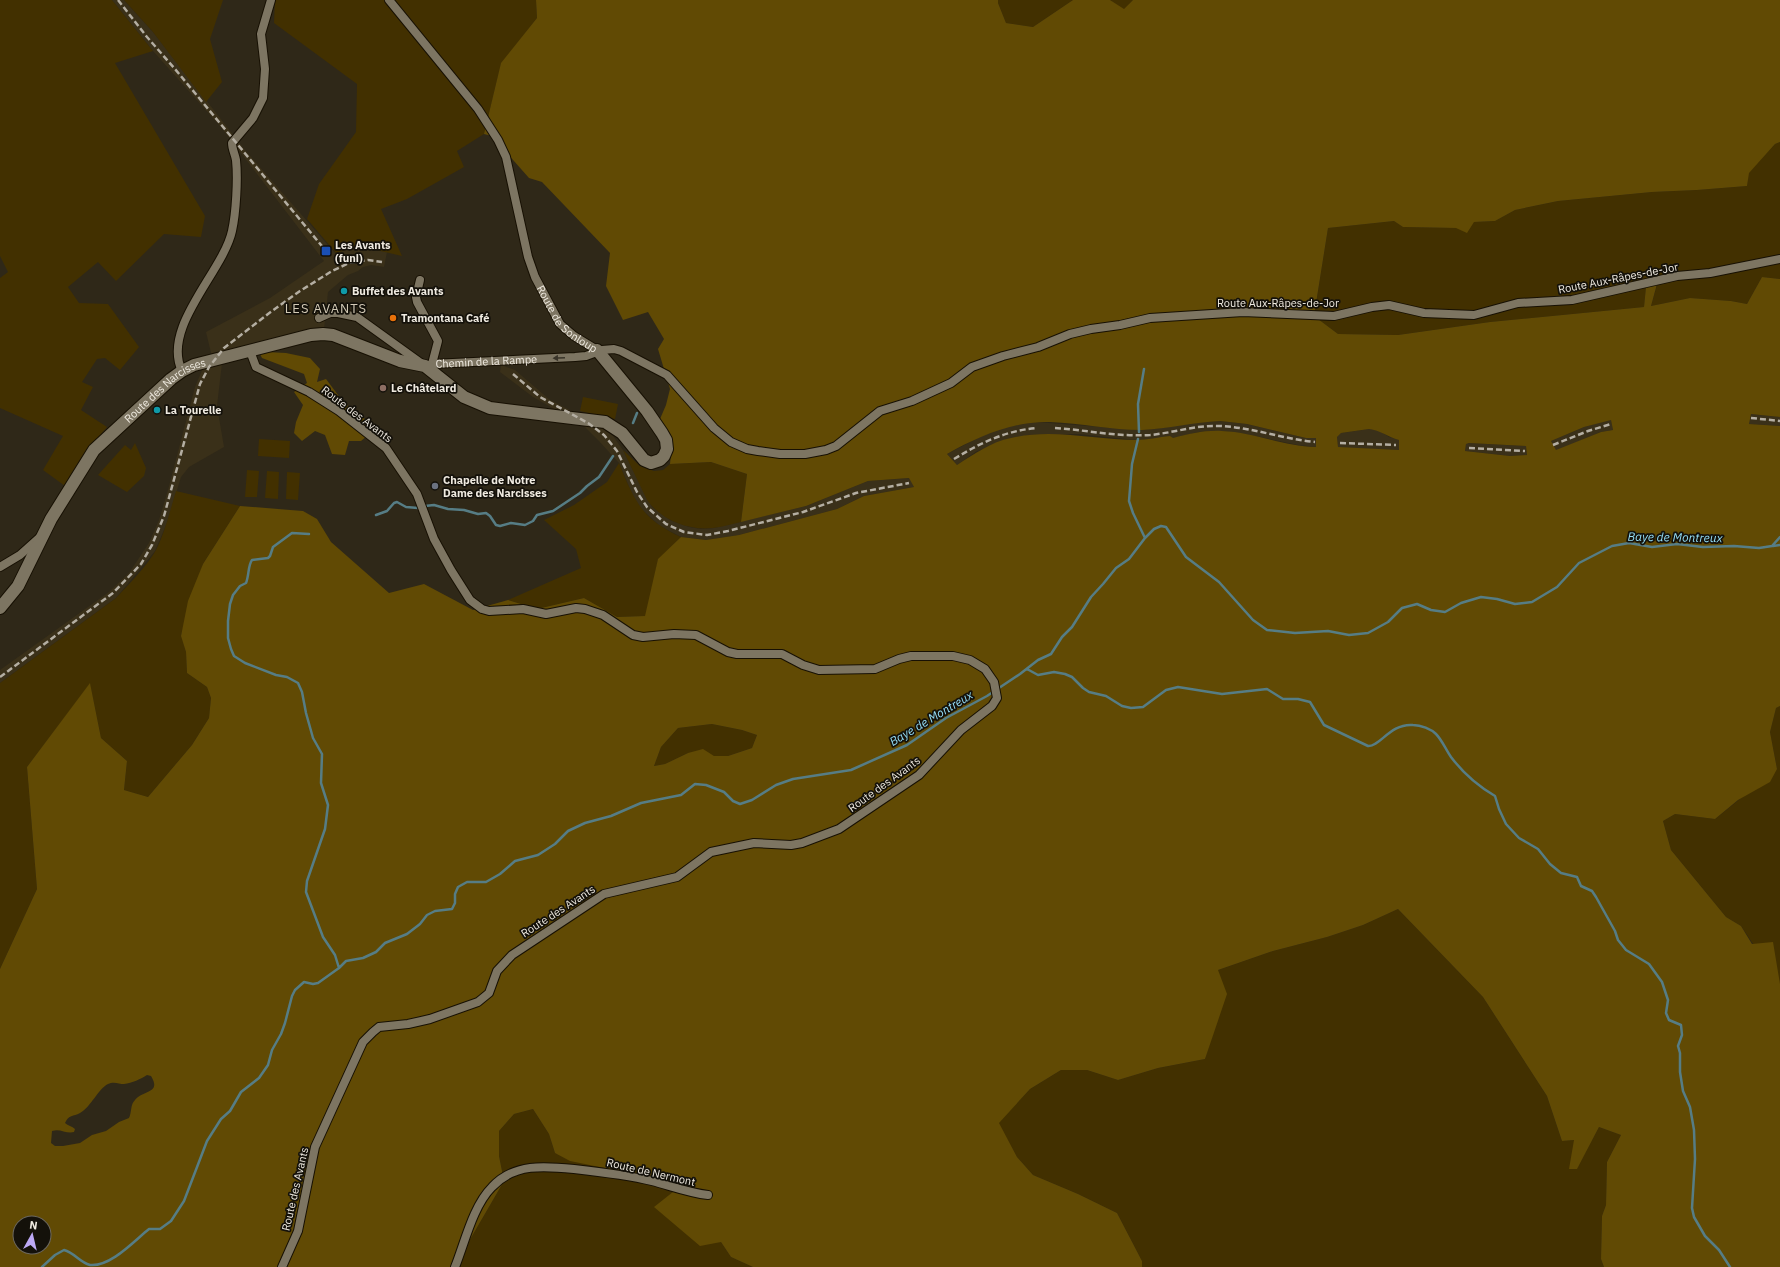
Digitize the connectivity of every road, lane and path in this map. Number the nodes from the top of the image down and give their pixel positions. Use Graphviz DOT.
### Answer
graph roads {
  1 [pos="271,0"];
  2 [pos="389,0"];
  3 [pos="1780,258"];
  4 [pos="420,280"];
  5 [pos="319,318"];
  6 [pos="597,350"];
  7 [pos="250,351"];
  8 [pos="428,365"];
  9 [pos="182,371"];
  10 [pos="464,397"];
  11 [pos="42,538"];
  12 [pos="0,568"];
  13 [pos="0,608"];
  14 [pos="708,1195"];
  15 [pos="282,1267"];
  16 [pos="455,1267"];
  1 -- 9 [label="street"];
  2 -- 6 [label="street, Route de Sonloup"];
  3 -- 6 [label="street, Route Aux-Râpes-de-Jor"];
  4 -- 8 [label="street"];
  5 -- 8 [label="street"];
  6 -- 8 [label="street, Chemin de la Rampe, one-way"];
  6 -- 10 [label="street, Route de Sonloup"];
  7 -- 8 [label="street, Route des Narcisses"];
  7 -- 9 [label="street, Route des Narcisses"];
  7 -- 15 [label="street, Route des Avants"];
  8 -- 10 [label="street, Chemin de la Rampe"];
  9 -- 11 [label="street, Route des Narcisses"];
  11 -- 12 [label="street"];
  11 -- 13 [label="street, Route des Narcisses"];
  14 -- 16 [label="street, Route de Nermont"];
}
